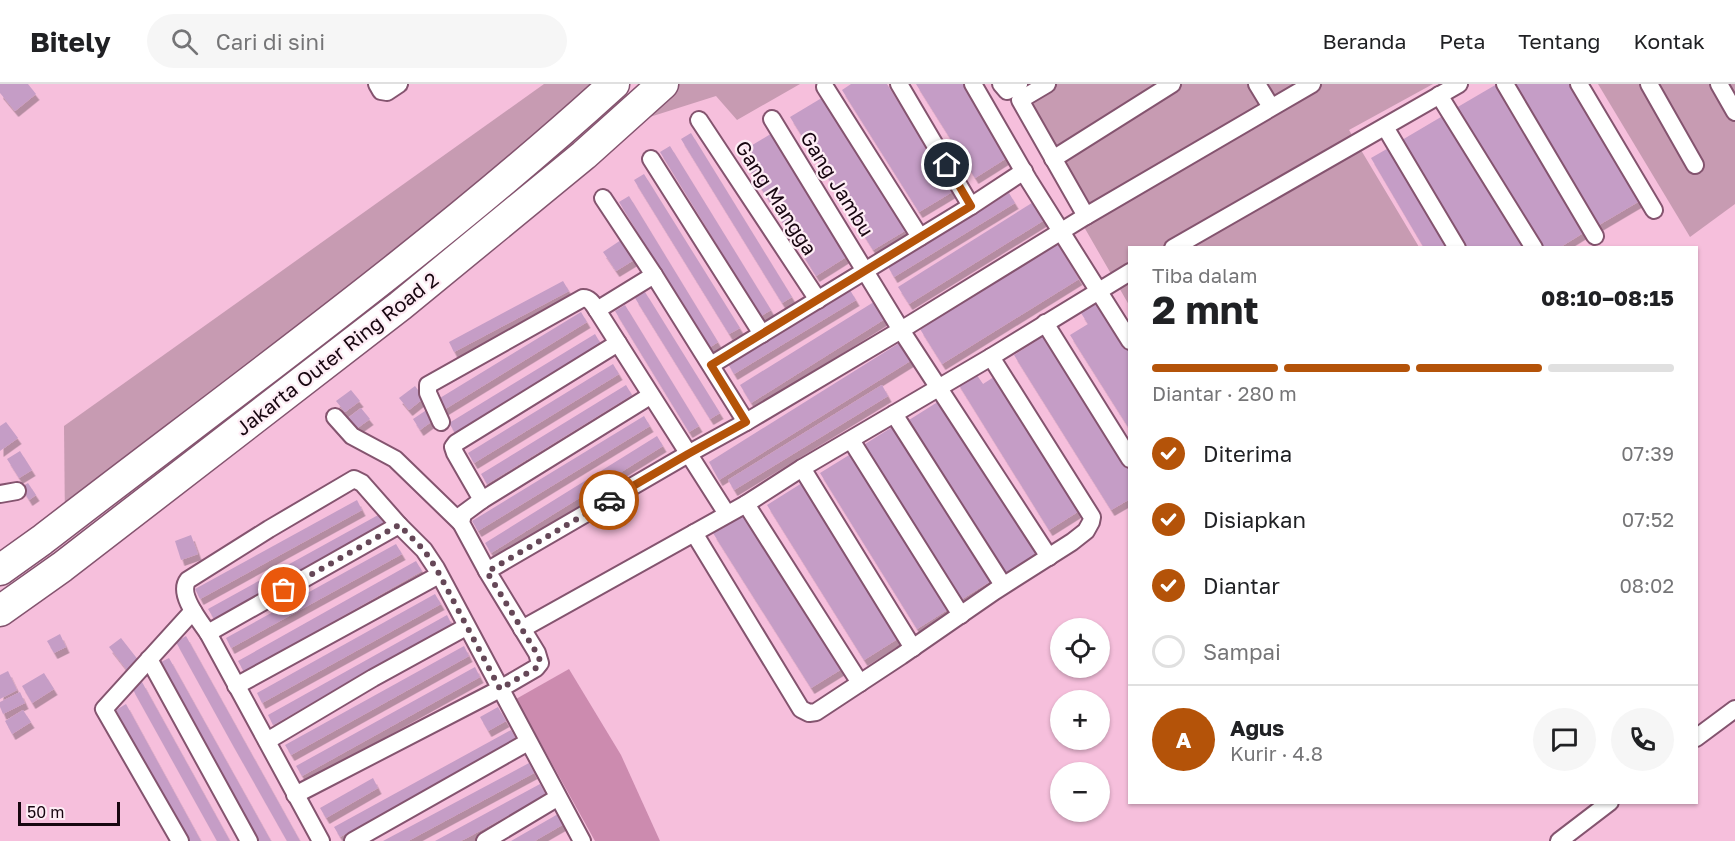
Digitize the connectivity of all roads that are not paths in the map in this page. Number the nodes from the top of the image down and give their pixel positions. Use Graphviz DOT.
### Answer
graph roads {
  1 [pos="377,84"];
  2 [pos="399,84"];
  3 [pos="614,84"];
  4 [pos="663,84"];
  5 [pos="899,84"];
  6 [pos="973,84"];
  7 [pos="1001,84"];
  8 [pos="1019,84"];
  9 [pos="1047,84"];
  10 [pos="1172,84"];
  11 [pos="1257,84"];
  12 [pos="1312,84"];
  13 [pos="1459,84"];
  14 [pos="1505,84"];
  15 [pos="1580,84"];
  16 [pos="1649,84"];
  17 [pos="1719,84"];
  18 [pos="825,87"];
  19 [pos="1439,95"];
  20 [pos="1271,107"];
  21 [pos="1735,112"];
  22 [pos="772,119"];
  23 [pos="699,120"];
  24 [pos="1385,127"];
  25 [pos="651,159"];
  26 [pos="1053,159"];
  27 [pos="1695,165"];
  28 [pos="1024,171"];
  29 [pos="603,198"];
  30 [pos="971,206"];
  31 [pos="1654,210"];
  32 [pos="1086,216"];
  33 [pos="1061,233"];
  34 [pos="1595,236"];
  35 [pos="920,237"];
  36 [pos="1177,246"];
  37 [pos="1456,246"];
  38 [pos="1532,246"];
  39 [pos="866,270"];
  40 [pos="1128,273"];
  41 [pos="654,275"];
  42 [pos="1099,290"];
  43 [pos="818,300"];
  44 [pos="597,310"];
  45 [pos="1045,323"];
  46 [pos="901,330"];
  47 [pos="762,334"];
  48 [pos="1128,338"];
  49 [pos="618,343"];
  50 [pos="991,357"];
  51 [pos="711,365"];
  52 [pos="939,388"];
  53 [pos="650,396"];
  54 [pos="894,414"];
  55 [pos="335,417"];
  56 [pos="441,422"];
  57 [pos="746,422"];
  58 [pos="851,440"];
  59 [pos="688,454"];
  60 [pos="1128,456"];
  61 [pos="802,468"];
  62 [pos="17,491"];
  63 [pos="0,494"];
  64 [pos="482,500"];
  65 [pos="746,504"];
  66 [pos="727,514"];
  67 [pos="461,523"];
  68 [pos="399,525"];
  69 [pos="694,533"];
  70 [pos="1049,557"];
  71 [pos="0,570"];
  72 [pos="487,572"];
  73 [pos="439,575"];
  74 [pos="1003,585"];
  75 [pos="0,611"];
  76 [pos="193,611"];
  77 [pos="961,615"];
  78 [pos="466,627"];
  79 [pos="522,629"];
  80 [pos="208,633"];
  81 [pos="913,648"];
  82 [pos="149,659"];
  83 [pos="860,683"];
  84 [pos="236,686"];
  85 [pos="500,689"];
  86 [pos="1735,710"];
  87 [pos="1698,737"];
  88 [pos="267,741"];
  89 [pos="528,742"];
  90 [pos="295,795"];
  91 [pos="557,798"];
  92 [pos="1607,804"];
  93 [pos="180,841"];
  94 [pos="249,841"];
  95 [pos="321,841"];
  96 [pos="353,841"];
  97 [pos="485,841"];
  98 [pos="582,841"];
  99 [pos="1559,841"];
  1 -- 2 [label="street"];
  3 -- 71 [label="highway, Jakarta Outer Ring Road 2"];
  4 -- 75 [label="highway, Jakarta Outer Ring Road 2"];
  5 -- 30 [label="street"];
  6 -- 28 [label="street"];
  7 -- 8 [label="street"];
  9 -- 26 [label="street"];
  10 -- 26 [label="street"];
  11 -- 20 [label="street"];
  12 -- 20 [label="street"];
  13 -- 19 [label="street"];
  14 -- 34 [label="street"];
  15 -- 31 [label="street"];
  16 -- 27 [label="street"];
  17 -- 21 [label="street"];
  18 -- 35 [label="street"];
  19 -- 24 [label="street"];
  19 -- 38 [label="street"];
  20 -- 32 [label="street"];
  22 -- 39 [label="street, Gang Jambu"];
  23 -- 43 [label="street, Gang Mangga"];
  24 -- 36 [label="street"];
  24 -- 37 [label="street"];
  25 -- 47 [label="street"];
  26 -- 32 [label="street"];
  28 -- 30 [label="street"];
  28 -- 33 [label="street"];
  29 -- 41 [label="street"];
  30 -- 35 [label="street"];
  32 -- 33 [label="street"];
  33 -- 42 [label="street"];
  33 -- 46 [label="street"];
  35 -- 39 [label="street"];
  39 -- 43 [label="street"];
  39 -- 46 [label="street, Gang Jambu"];
  40 -- 42 [label="street"];
  41 -- 44 [label="street"];
  41 -- 51 [label="street"];
  42 -- 45 [label="street"];
  42 -- 48 [label="street"];
  43 -- 47 [label="street"];
  44 -- 49 [label="street"];
  44 -- 56 [label="street"];
  45 -- 50 [label="street"];
  45 -- 60 [label="street"];
  46 -- 52 [label="street, Gang Jambu"];
  46 -- 57 [label="street"];
  47 -- 51 [label="street"];
  49 -- 53 [label="street"];
  49 -- 64 [label="street"];
  50 -- 52 [label="street"];
  50 -- 70 [label="street"];
  51 -- 57 [label="street"];
  52 -- 54 [label="street"];
  52 -- 70 [label="street, Gang Jambu"];
  53 -- 59 [label="street"];
  53 -- 64 [label="street"];
  54 -- 58 [label="street"];
  54 -- 74 [label="street"];
  55 -- 67 [label="street"];
  57 -- 59 [label="street"];
  58 -- 61 [label="street"];
  58 -- 77 [label="street"];
  59 -- 66 [label="street"];
  59 -- 72 [label="street"];
  61 -- 65 [label="street"];
  61 -- 81 [label="street"];
  62 -- 63 [label="street"];
  64 -- 67 [label="street"];
  65 -- 66 [label="street"];
  65 -- 83 [label="street"];
  66 -- 69 [label="street"];
  67 -- 72 [label="street"];
  68 -- 73 [label="street"];
  68 -- 76 [label="street"];
  68 -- 80 [label="street"];
  69 -- 79 [label="street"];
  69 -- 83 [label="street"];
  70 -- 74 [label="street"];
  72 -- 79 [label="street"];
  73 -- 78 [label="street"];
  73 -- 84 [label="street"];
  74 -- 77 [label="street"];
  76 -- 80 [label="street"];
  76 -- 82 [label="street"];
  77 -- 81 [label="street"];
  78 -- 85 [label="street"];
  78 -- 88 [label="street"];
  79 -- 85 [label="street"];
  80 -- 84 [label="street"];
  81 -- 83 [label="street"];
  82 -- 93 [label="street"];
  82 -- 94 [label="street"];
  84 -- 88 [label="street"];
  85 -- 89 [label="street"];
  85 -- 90 [label="street"];
  86 -- 87 [label="street"];
  88 -- 90 [label="street"];
  89 -- 91 [label="street"];
  89 -- 96 [label="street"];
  90 -- 95 [label="street"];
  91 -- 97 [label="street"];
  91 -- 98 [label="street"];
  92 -- 99 [label="street"];
}
